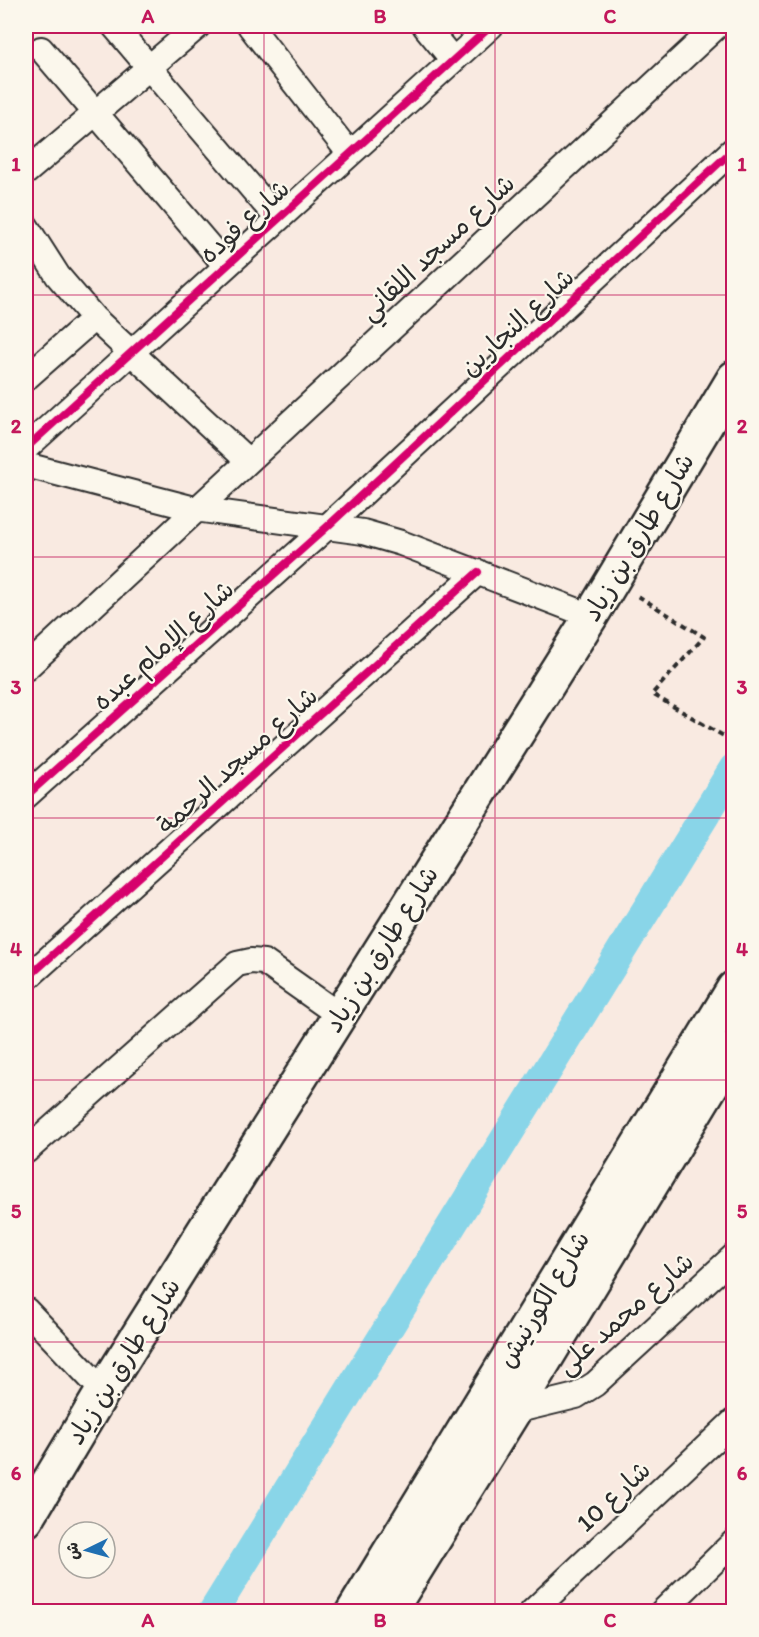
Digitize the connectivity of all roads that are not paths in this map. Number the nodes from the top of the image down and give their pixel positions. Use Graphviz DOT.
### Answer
graph roads {
  1 [pos="114,26"];
  2 [pos="198,26"];
  3 [pos="250,26"];
  4 [pos="425,26"];
  5 [pos="491,26"];
  6 [pos="717,26"];
  7 [pos="41,49"];
  8 [pos="453,60"];
  9 [pos="149,67"];
  10 [pos="95,112"];
  11 [pos="734,149"];
  12 [pos="350,154"];
  13 [pos="26,172"];
  14 [pos="278,219"];
  15 [pos="26,226"];
  16 [pos="226,266"];
  17 [pos="94,318"];
  18 [pos="131,352"];
  19 [pos="26,378"];
  20 [pos="734,378"];
  21 [pos="26,448"];
  22 [pos="248,461"];
  23 [pos="26,465"];
  24 [pos="195,509"];
  25 [pos="328,526"];
  26 [pos="477,572"];
  27 [pos="591,616"];
  28 [pos="26,668"];
  29 [pos="26,796"];
  30 [pos="26,979"];
  31 [pos="734,987"];
  32 [pos="339,1015"];
  33 [pos="734,1048"];
  34 [pos="26,1151"];
  35 [pos="734,1256"];
  36 [pos="26,1310"];
  37 [pos="103,1391"];
  38 [pos="514,1411"];
  39 [pos="734,1421"];
  40 [pos="26,1520"];
  41 [pos="734,1542"];
  42 [pos="353,1611"];
  43 [pos="389,1611"];
  44 [pos="532,1611"];
  45 [pos="662,1611"];
  1 -- 9 [label="street"];
  2 -- 9 [label="street"];
  3 -- 12 [label="street"];
  4 -- 8 [label="street"];
  5 -- 8 [label="street, شارع فوده"];
  6 -- 22 [label="street, شارع مسجد اللقاني"];
  7 -- 10 [label="street"];
  8 -- 12 [label="street, شارع فوده"];
  9 -- 10 [label="street"];
  9 -- 14 [label="street"];
  10 -- 13 [label="street"];
  10 -- 16 [label="street"];
  11 -- 25 [label="street, شارع النجارين"];
  12 -- 14 [label="street, شارع فوده"];
  14 -- 16 [label="street, شارع فوده"];
  15 -- 17 [label="street"];
  16 -- 18 [label="street, شارع فوده"];
  17 -- 18 [label="street"];
  17 -- 19 [label="street"];
  18 -- 21 [label="street, شارع فوده"];
  18 -- 22 [label="street"];
  20 -- 27 [label="main road, شارع طارق بن زياد"];
  22 -- 24 [label="street, شارع مسجد اللقاني"];
  23 -- 24 [label="street"];
  24 -- 25 [label="street"];
  24 -- 28 [label="street, شارع مسجد اللقاني"];
  25 -- 26 [label="street"];
  25 -- 29 [label="street, شارع الإمام عبده"];
  26 -- 27 [label="street"];
  26 -- 30 [label="street, شارع مسجد الرحمة"];
  27 -- 32 [label="main road, شارع طارق بن زياد"];
  31 -- 42 [label="main road, شارع الكورنيش"];
  32 -- 34 [label="street"];
  32 -- 37 [label="main road, شارع طارق بن زياد"];
  33 -- 38 [label="main road, شارع الكورنيش"];
  35 -- 38 [label="street, شارع محمد على"];
  36 -- 37 [label="street"];
  37 -- 40 [label="main road, شارع طارق بن زياد"];
  38 -- 43 [label="main road, شارع الكورنيش"];
  39 -- 44 [label="street, شارع 10"];
  41 -- 45 [label="street"];
}
